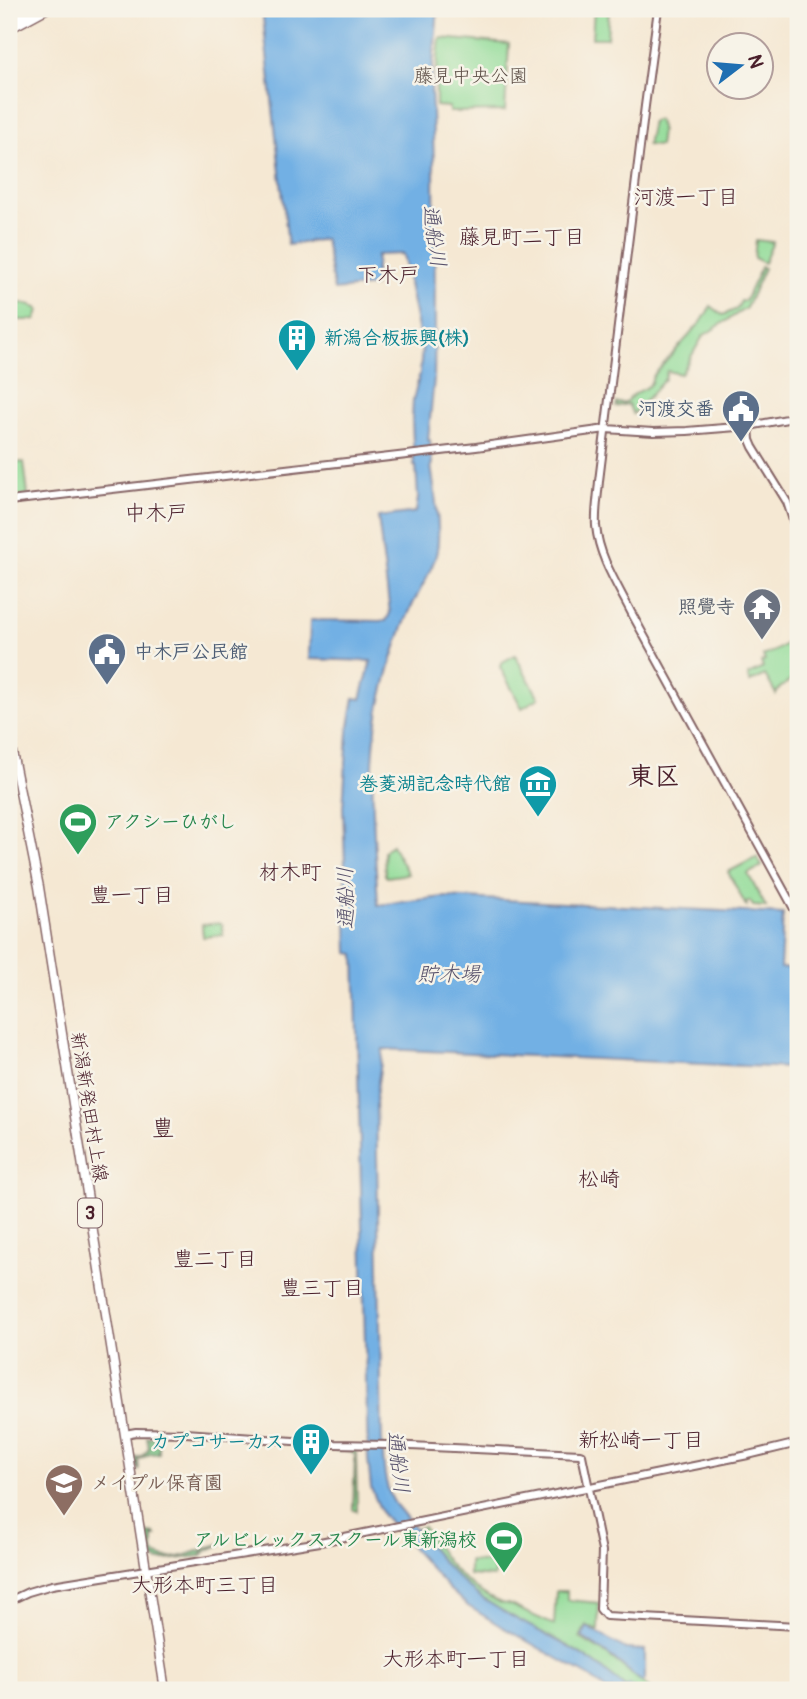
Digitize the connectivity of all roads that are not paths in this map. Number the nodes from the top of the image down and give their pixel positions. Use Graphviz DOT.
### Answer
graph roads {
  1 [pos="41,9"];
  2 [pos="659,9"];
  3 [pos="9,22"];
  4 [pos="9,29"];
  5 [pos="798,417"];
  6 [pos="748,426"];
  7 [pos="606,429"];
  8 [pos="9,502"];
  9 [pos="798,536"];
  10 [pos="9,737"];
  11 [pos="798,916"];
  12 [pos="125,1434"];
  13 [pos="798,1443"];
  14 [pos="589,1487"];
  15 [pos="145,1569"];
  16 [pos="9,1601"];
  17 [pos="798,1626"];
  18 [pos="165,1690"];
  1 -- 3 [label="main road"];
  1 -- 4 [label="main road"];
  2 -- 7 [label="street"];
  5 -- 6 [label="street"];
  6 -- 7 [label="street"];
  6 -- 9 [label="street"];
  7 -- 8 [label="street"];
  7 -- 11 [label="street"];
  10 -- 12 [label="main road, 新潟新発田村上線 / 3"];
  12 -- 14 [label="street"];
  12 -- 15 [label="main road, 新潟新発田村上線 / 3"];
  13 -- 14 [label="street"];
  14 -- 15 [label="street"];
  14 -- 17 [label="street"];
  15 -- 16 [label="street"];
  15 -- 18 [label="main road, 新潟新発田村上線 / 3"];
}
